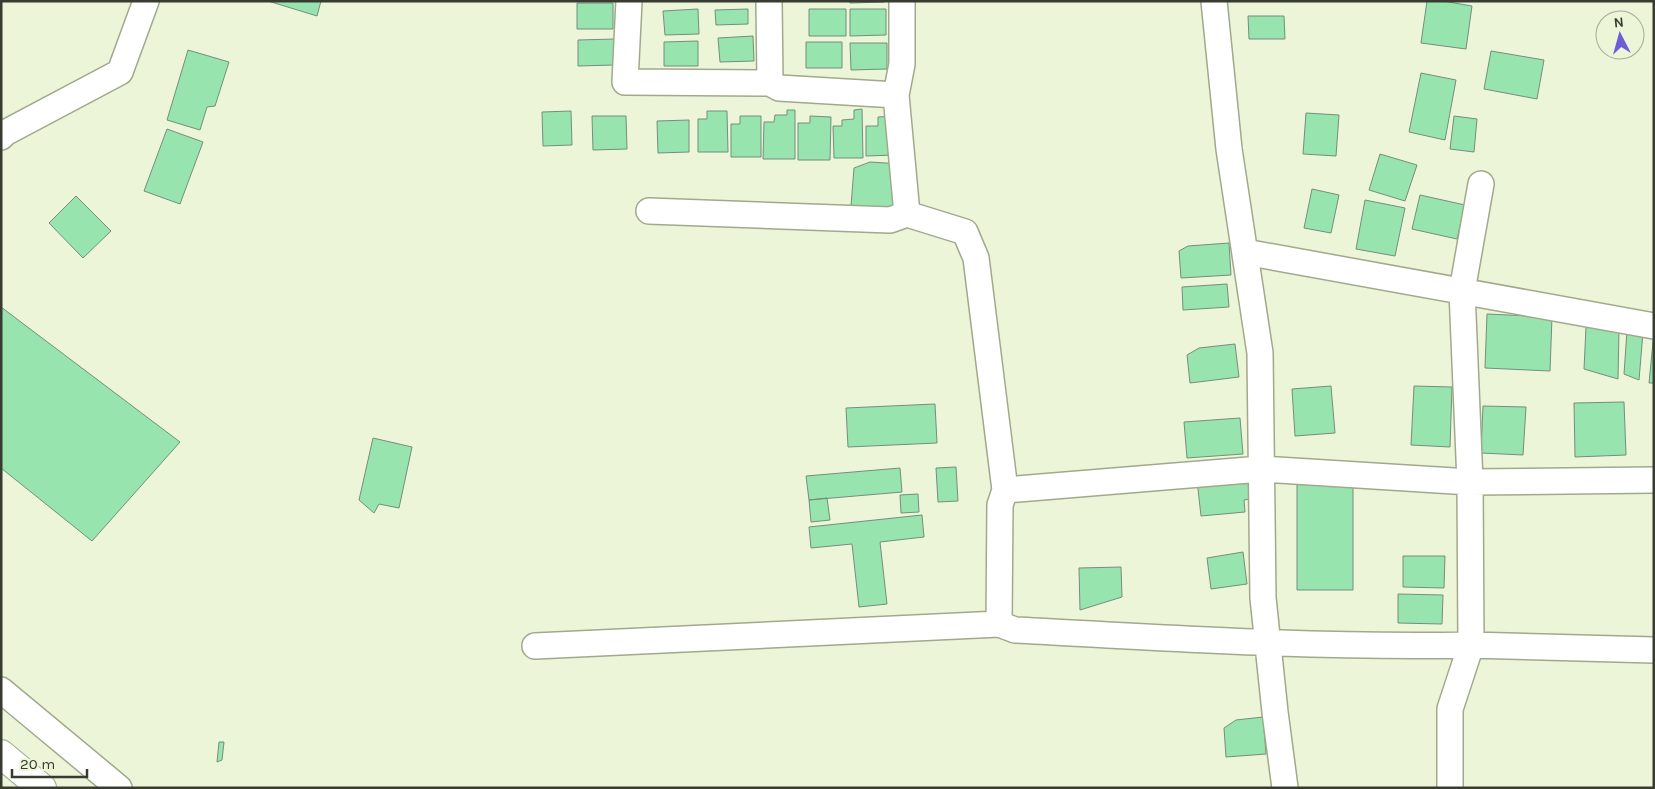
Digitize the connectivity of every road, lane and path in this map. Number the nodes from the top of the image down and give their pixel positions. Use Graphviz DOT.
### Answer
graph roads {
  1 [pos="146,1"];
  2 [pos="629,1"];
  3 [pos="769,1"];
  4 [pos="902,1"];
  5 [pos="1214,1"];
  6 [pos="770,83"];
  7 [pos="896,95"];
  8 [pos="1,137"];
  9 [pos="1481,184"];
  10 [pos="649,211"];
  11 [pos="907,214"];
  12 [pos="1245,252"];
  13 [pos="1462,291"];
  14 [pos="1654,326"];
  15 [pos="1262,468"];
  16 [pos="1654,480"];
  17 [pos="1470,482"];
  18 [pos="1005,490"];
  19 [pos="998,624"];
  20 [pos="1268,644"];
  21 [pos="1471,645"];
  22 [pos="535,646"];
  23 [pos="1654,650"];
  24 [pos="1,690"];
  25 [pos="1,754"];
  26 [pos="42,788"];
  27 [pos="119,788"];
  28 [pos="1285,788"];
  29 [pos="1450,788"];
  1 -- 8 [label="street"];
  2 -- 6 [label="street"];
  3 -- 6 [label="street"];
  4 -- 7 [label="street"];
  5 -- 12 [label="street"];
  6 -- 7 [label="street"];
  7 -- 11 [label="street"];
  9 -- 13 [label="street"];
  10 -- 11 [label="street"];
  11 -- 18 [label="street"];
  12 -- 13 [label="street"];
  12 -- 15 [label="street"];
  13 -- 14 [label="street"];
  13 -- 17 [label="street"];
  15 -- 17 [label="street"];
  15 -- 18 [label="street"];
  15 -- 20 [label="street"];
  16 -- 17 [label="street"];
  17 -- 21 [label="street"];
  18 -- 19 [label="street"];
  19 -- 20 [label="street"];
  19 -- 22 [label="street"];
  20 -- 21 [label="street"];
  20 -- 28 [label="street"];
  21 -- 23 [label="street"];
  21 -- 29 [label="street"];
  24 -- 27 [label="street"];
  25 -- 26 [label="highway"];
}
